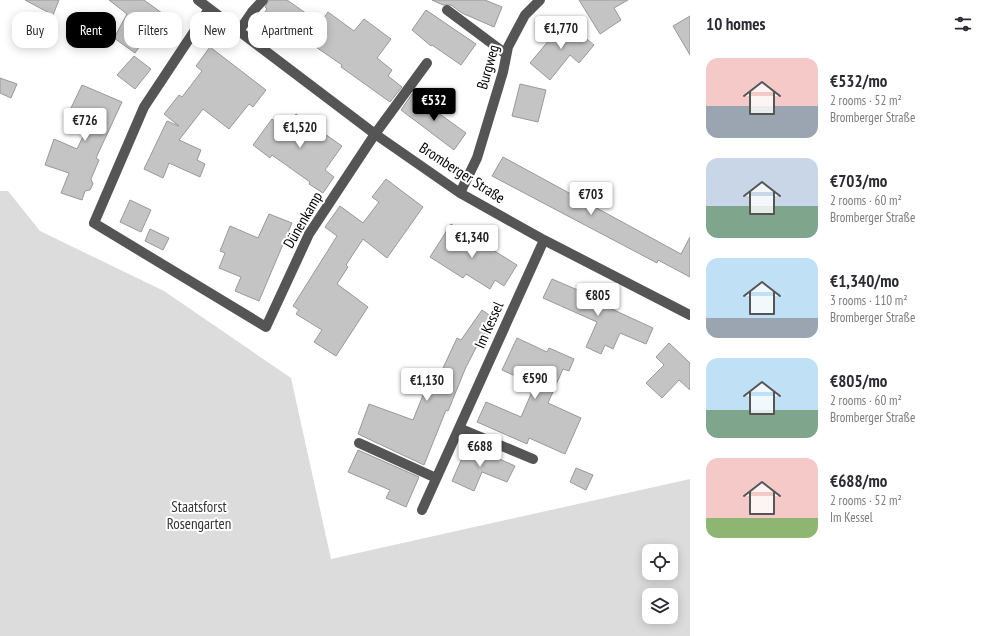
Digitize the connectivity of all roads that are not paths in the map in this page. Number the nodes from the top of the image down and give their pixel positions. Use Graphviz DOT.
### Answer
graph roads {
  1 [pos="198,0"];
  2 [pos="263,0"];
  3 [pos="540,0"];
  4 [pos="209,9"];
  5 [pos="447,10"];
  6 [pos="213,12"];
  7 [pos="240,30"];
  8 [pos="240,32"];
  9 [pos="506,54"];
  10 [pos="427,63"];
  11 [pos="375,134"];
  12 [pos="460,192"];
  13 [pos="544,240"];
  14 [pos="690,315"];
  15 [pos="459,428"];
  16 [pos="359,444"];
  17 [pos="533,459"];
  18 [pos="436,478"];
  19 [pos="422,510"];
  1 -- 4 [label="street, Bromberger Straße"];
  2 -- 7 [label="street"];
  3 -- 9 [label="street, Burgweg"];
  4 -- 6 [label="street, Bromberger Straße"];
  4 -- 11 [label="street, Dünenkamp"];
  5 -- 9 [label="street"];
  8 -- 11 [label="street, Bromberger Straße"];
  9 -- 12 [label="street, Burgweg"];
  10 -- 11 [label="street, Dünenkamp"];
  11 -- 12 [label="street, Bromberger Straße"];
  12 -- 13 [label="street, Bromberger Straße"];
  13 -- 14 [label="street, Bromberger Straße"];
  13 -- 15 [label="street, Im Kessel"];
  15 -- 17 [label="street"];
  15 -- 18 [label="street, Im Kessel"];
  16 -- 18 [label="street"];
  18 -- 19 [label="street, Im Kessel"];
}
